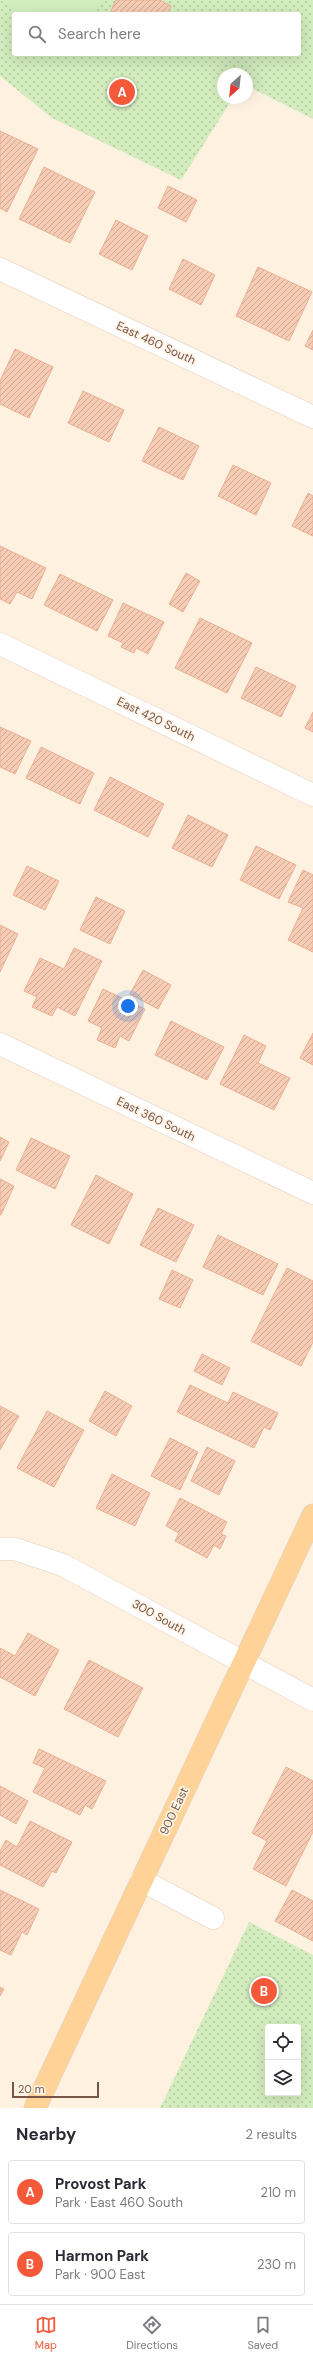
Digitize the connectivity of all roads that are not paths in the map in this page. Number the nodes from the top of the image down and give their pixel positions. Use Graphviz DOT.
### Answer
graph roads {
  1 [pos="0,269"];
  2 [pos="313,417"];
  3 [pos="0,644"];
  4 [pos="313,795"];
  5 [pos="0,1044"];
  6 [pos="313,1194"];
  7 [pos="313,1515"];
  8 [pos="0,1549"];
  9 [pos="244,1664"];
  10 [pos="313,1700"];
  11 [pos="141,1880"];
  12 [pos="213,1918"];
  13 [pos="35,2108"];
  1 -- 2 [label="street, East 460 South"];
  3 -- 4 [label="street, East 420 South"];
  5 -- 6 [label="street, East 360 South"];
  7 -- 9 [label="main road, 900 East"];
  8 -- 9 [label="street, 300 South"];
  9 -- 10 [label="street, 300 South"];
  9 -- 11 [label="main road, 900 East"];
  11 -- 12 [label="street"];
  11 -- 13 [label="main road, 900 East"];
}
